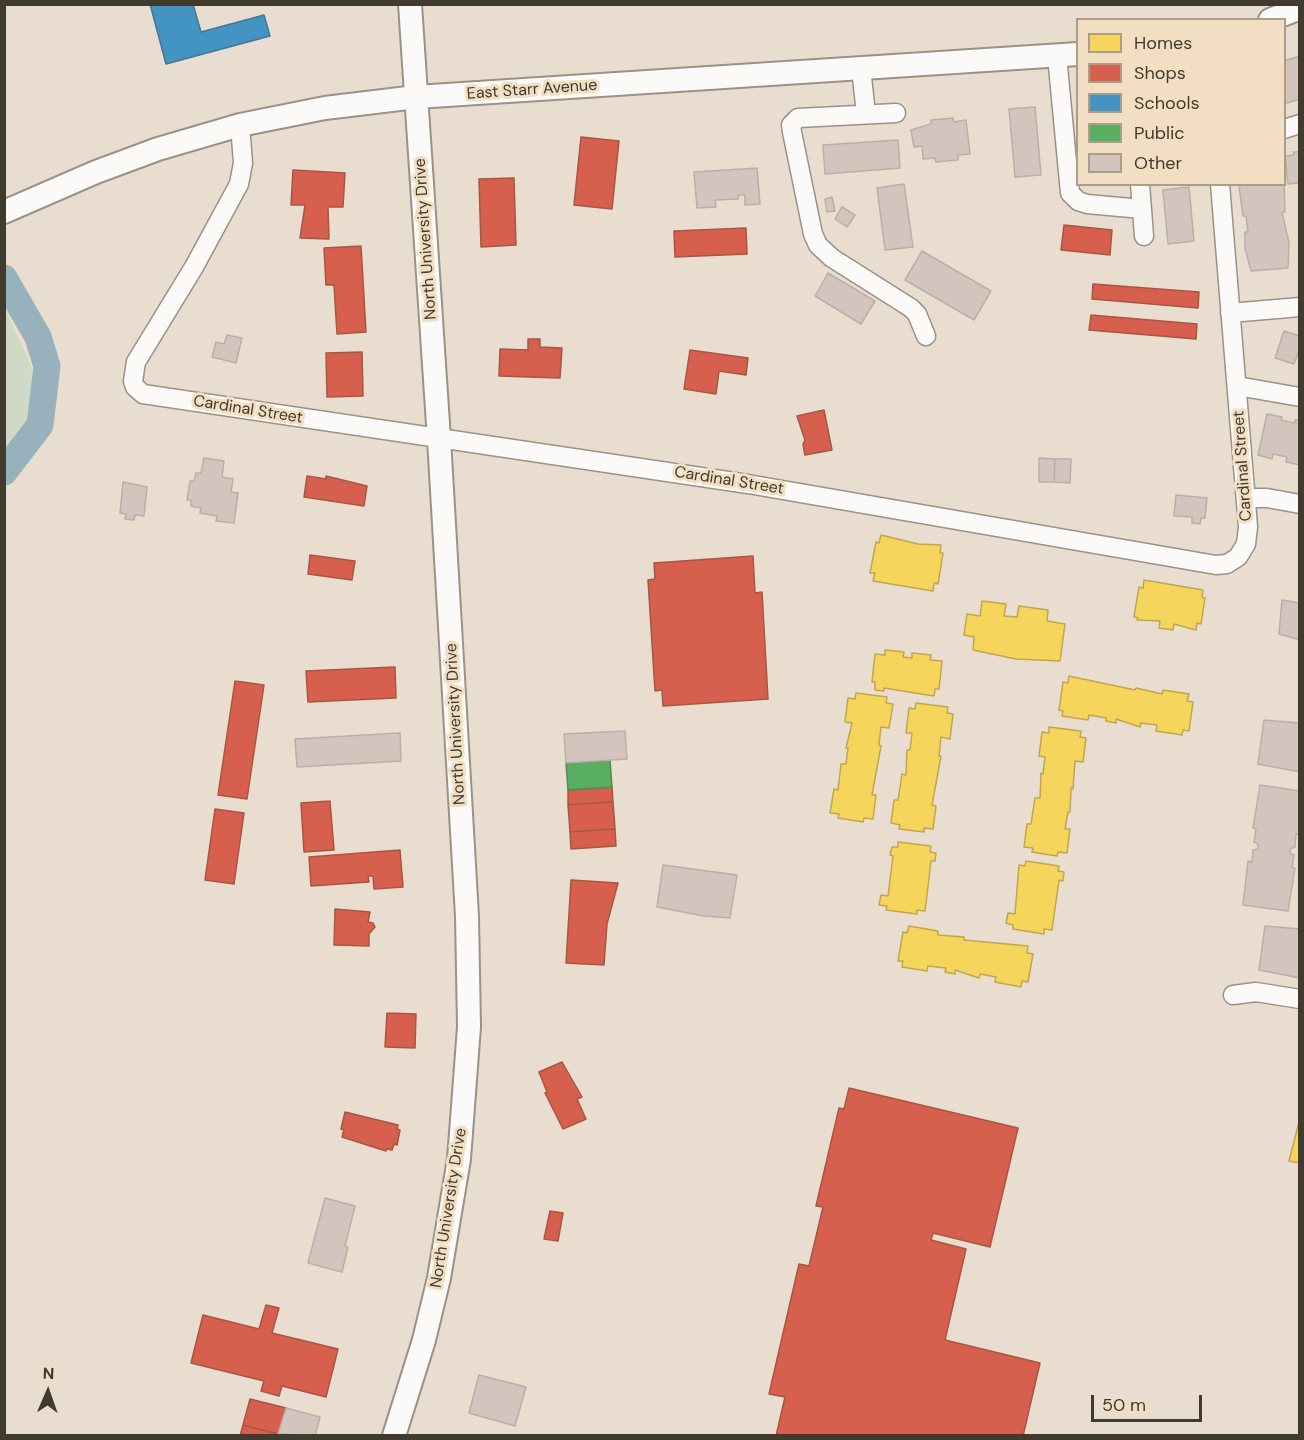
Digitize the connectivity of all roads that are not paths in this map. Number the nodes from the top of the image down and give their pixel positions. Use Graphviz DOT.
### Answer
graph roads {
  1 [pos="410,4"];
  2 [pos="1299,8"];
  3 [pos="1275,18"];
  4 [pos="1067,55"];
  5 [pos="861,69"];
  6 [pos="416,97"];
  7 [pos="896,112"];
  8 [pos="866,114"];
  9 [pos="240,125"];
  10 [pos="1140,186"];
  11 [pos="1220,186"];
  12 [pos="1142,209"];
  13 [pos="4,212"];
  14 [pos="1144,236"];
  15 [pos="1299,307"];
  16 [pos="1230,313"];
  17 [pos="926,336"];
  18 [pos="1237,386"];
  19 [pos="1299,398"];
  20 [pos="439,439"];
  21 [pos="1246,498"];
  22 [pos="1299,504"];
  23 [pos="1233,995"];
  24 [pos="1299,999"];
  25 [pos="394,1436"];
  1 -- 6 [label="main road, North University Drive"];
  2 -- 3 [label="main road"];
  4 -- 5 [label="main road, East Starr Avenue"];
  4 -- 12 [label="street"];
  5 -- 6 [label="main road, East Starr Avenue"];
  5 -- 8 [label="street"];
  6 -- 9 [label="main road, East Starr Avenue"];
  6 -- 20 [label="main road, North University Drive"];
  7 -- 8 [label="street"];
  8 -- 17 [label="street"];
  9 -- 13 [label="main road, East Starr Avenue"];
  9 -- 20 [label="street, Cardinal Street"];
  10 -- 12 [label="street"];
  11 -- 16 [label="street, Cardinal Street"];
  12 -- 14 [label="street"];
  15 -- 16 [label="street"];
  16 -- 18 [label="street, Cardinal Street"];
  18 -- 19 [label="street"];
  18 -- 21 [label="street, Cardinal Street"];
  20 -- 21 [label="street, Cardinal Street"];
  20 -- 25 [label="main road, North University Drive"];
  21 -- 22 [label="street"];
  23 -- 24 [label="street"];
}
